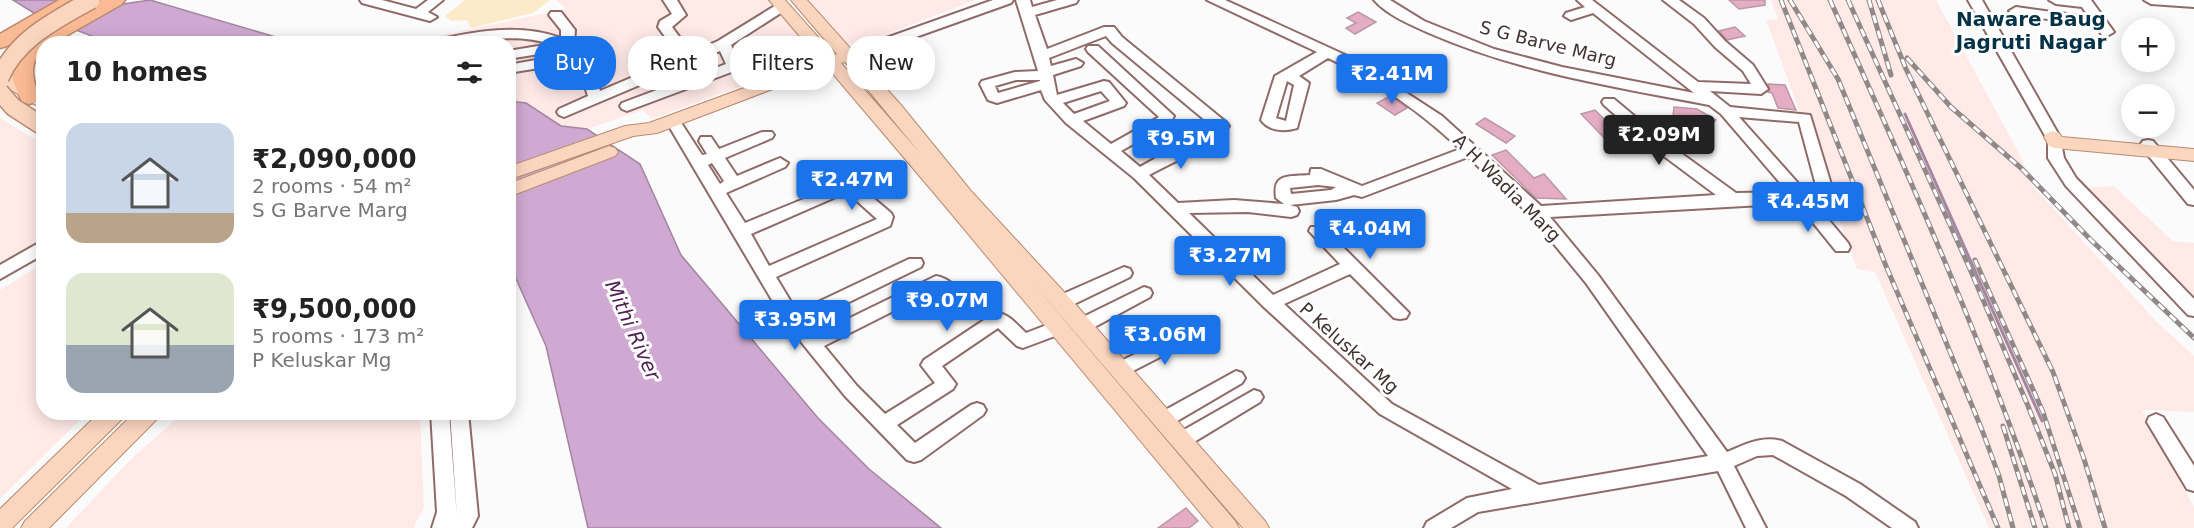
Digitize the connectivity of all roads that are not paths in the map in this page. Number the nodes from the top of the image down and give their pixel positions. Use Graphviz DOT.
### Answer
graph roads {
  1 [pos="73,0"];
  2 [pos="84,0"];
  3 [pos="91,0"];
  4 [pos="98,0"];
  5 [pos="108,0"];
  6 [pos="115,0"];
  7 [pos="436,0"];
  8 [pos="670,0"];
  9 [pos="800,0"];
  10 [pos="1006,0"];
  11 [pos="1071,0"];
  12 [pos="1214,0"];
  13 [pos="1381,0"];
  14 [pos="1670,0"];
  15 [pos="1975,0"];
  16 [pos="2056,0"];
  17 [pos="2151,0"];
  18 [pos="372,1"];
  19 [pos="2085,2"];
  20 [pos="780,3"];
  21 [pos="2194,3"];
  22 [pos="1589,4"];
  23 [pos="1025,7"];
  24 [pos="2016,11"];
  25 [pos="556,15"];
  26 [pos="1571,16"];
  27 [pos="44,35"];
  28 [pos="36,36"];
  29 [pos="37,36"];
  30 [pos="38,36"];
  31 [pos="480,36"];
  32 [pos="546,36"];
  33 [pos="568,36"];
  34 [pos="672,36"];
  35 [pos="36,37"];
  36 [pos="36,40"];
  37 [pos="0,42"];
  38 [pos="723,44"];
  39 [pos="36,46"];
  40 [pos="718,46"];
  41 [pos="1093,49"];
  42 [pos="0,50"];
  43 [pos="534,51"];
  44 [pos="1327,52"];
  45 [pos="516,54"];
  46 [pos="0,58"];
  47 [pos="839,58"];
  48 [pos="1076,63"];
  49 [pos="0,65"];
  50 [pos="534,65"];
  51 [pos="516,68"];
  52 [pos="1122,73"];
  53 [pos="0,76"];
  54 [pos="1288,76"];
  55 [pos="1049,79"];
  56 [pos="628,83"];
  57 [pos="1695,86"];
  58 [pos="593,90"];
  59 [pos="0,93"];
  60 [pos="595,97"];
  61 [pos="36,101"];
  62 [pos="1609,102"];
  63 [pos="627,106"];
  64 [pos="1720,106"];
  65 [pos="1119,107"];
  66 [pos="564,112"];
  67 [pos="36,116"];
  68 [pos="673,121"];
  69 [pos="1073,121"];
  70 [pos="36,122"];
  71 [pos="640,133"];
  72 [pos="767,135"];
  73 [pos="2054,139"];
  74 [pos="706,141"];
  75 [pos="2150,148"];
  76 [pos="2194,148"];
  77 [pos="1471,150"];
  78 [pos="1110,151"];
  79 [pos="2194,155"];
  80 [pos="708,159"];
  81 [pos="780,163"];
  82 [pos="516,172"];
  83 [pos="1316,173"];
  84 [pos="1139,174"];
  85 [pos="734,184"];
  86 [pos="516,187"];
  87 [pos="717,191"];
  88 [pos="1802,197"];
  89 [pos="958,199"];
  90 [pos="1734,199"];
  91 [pos="2194,200"];
  92 [pos="1176,209"];
  93 [pos="1291,211"];
  94 [pos="1537,212"];
  95 [pos="742,231"];
  96 [pos="1317,231"];
  97 [pos="1842,247"];
  98 [pos="36,251"];
  99 [pos="915,263"];
  100 [pos="1351,266"];
  101 [pos="0,273"];
  102 [pos="1124,273"];
  103 [pos="766,274"];
  104 [pos="1144,293"];
  105 [pos="956,298"];
  106 [pos="1271,303"];
  107 [pos="2194,310"];
  108 [pos="1072,313"];
  109 [pos="1400,313"];
  110 [pos="794,321"];
  111 [pos="1055,325"];
  112 [pos="1193,332"];
  113 [pos="812,344"];
  114 [pos="1121,369"];
  115 [pos="1236,378"];
  116 [pos="1254,397"];
  117 [pos="977,411"];
  118 [pos="1165,419"];
  119 [pos="92,420"];
  120 [pos="107,420"];
  121 [pos="142,420"];
  122 [pos="441,420"];
  123 [pos="460,420"];
  124 [pos="2156,422"];
  125 [pos="884,424"];
  126 [pos="1182,440"];
  127 [pos="1724,462"];
  128 [pos="2194,483"];
  129 [pos="1536,493"];
  130 [pos="0,513"];
  131 [pos="0,524"];
  132 [pos="1441,526"];
  133 [pos="33,528"];
  134 [pos="442,528"];
  135 [pos="461,528"];
  136 [pos="1227,528"];
  137 [pos="1257,528"];
  138 [pos="1756,528"];
  139 [pos="1908,528"];
  1 -- 27 [label="highway"];
  2 -- 42 [label="highway, bridge"];
  3 -- 53 [label="main road, bridge"];
  4 -- 29 [label="highway, bridge"];
  5 -- 27 [label="highway"];
  6 -- 27 [label="highway"];
  7 -- 18 [label="street"];
  8 -- 34 [label="street"];
  9 -- 47 [label="main road"];
  10 -- 47 [label="street"];
  11 -- 23 [label="street"];
  12 -- 44 [label="street, A H Wadia Marg"];
  13 -- 64 [label="street, S G Barve Marg"];
  14 -- 57 [label="street"];
  15 -- 73 [label="street"];
  16 -- 19 [label="street"];
  17 -- 21 [label="street"];
  19 -- 24 [label="street"];
  20 -- 38 [label="street"];
  20 -- 47 [label="main road"];
  22 -- 26 [label="street"];
  22 -- 57 [label="street"];
  23 -- 55 [label="street, P Keluskar Mg"];
  25 -- 33 [label="street"];
  27 -- 30 [label="highway"];
  28 -- 37 [label="highway"];
  31 -- 32 [label="street"];
  35 -- 46 [label="highway, bridge"];
  36 -- 49 [label="highway"];
  38 -- 40 [label="street"];
  38 -- 63 [label="street"];
  39 -- 61 [label="highway"];
  41 -- 52 [label="street"];
  43 -- 45 [label="street"];
  44 -- 54 [label="street"];
  44 -- 77 [label="street, A H Wadia Marg"];
  47 -- 68 [label="main road"];
  47 -- 89 [label="main road"];
  48 -- 55 [label="street"];
  50 -- 51 [label="street"];
  52 -- 55 [label="street"];
  52 -- 78 [label="street"];
  53 -- 61 [label="main road"];
  55 -- 69 [label="street, P Keluskar Mg"];
  55 -- 69 [label="street"];
  55 -- 84 [label="street"];
  56 -- 60 [label="street"];
  57 -- 64 [label="street"];
  58 -- 60 [label="street"];
  59 -- 67 [label="main road"];
  59 -- 70 [label="main road, bridge"];
  60 -- 66 [label="street"];
  62 -- 90 [label="street"];
  64 -- 88 [label="street"];
  64 -- 88 [label="street, S G Barve Marg"];
  65 -- 69 [label="street"];
  68 -- 71 [label="main road"];
  68 -- 80 [label="street"];
  69 -- 78 [label="street, P Keluskar Mg"];
  71 -- 82 [label="main road"];
  71 -- 86 [label="main road"];
  72 -- 80 [label="street"];
  73 -- 75 [label="main road"];
  73 -- 107 [label="street"];
  74 -- 80 [label="street"];
  75 -- 76 [label="main road"];
  75 -- 79 [label="main road"];
  75 -- 91 [label="street"];
  77 -- 83 [label="street"];
  77 -- 94 [label="street, A H Wadia Marg"];
  78 -- 84 [label="street, P Keluskar Mg"];
  80 -- 85 [label="street"];
  80 -- 87 [label="street"];
  81 -- 85 [label="street"];
  84 -- 92 [label="street, P Keluskar Mg"];
  85 -- 87 [label="street"];
  87 -- 95 [label="street"];
  88 -- 90 [label="street"];
  88 -- 97 [label="street"];
  89 -- 108 [label="main road"];
  89 -- 111 [label="main road"];
  90 -- 94 [label="street"];
  92 -- 93 [label="street"];
  92 -- 106 [label="street, P Keluskar Mg"];
  94 -- 127 [label="street, A H Wadia Marg"];
  95 -- 103 [label="street"];
  95 -- 103 [label="street"];
  96 -- 100 [label="street"];
  98 -- 101 [label="street"];
  99 -- 110 [label="street"];
  100 -- 106 [label="street"];
  100 -- 109 [label="street"];
  102 -- 108 [label="street"];
  103 -- 110 [label="street"];
  104 -- 108 [label="street"];
  105 -- 113 [label="street"];
  106 -- 129 [label="street, P Keluskar Mg"];
  108 -- 111 [label="main road"];
  108 -- 114 [label="main road"];
  110 -- 113 [label="street"];
  111 -- 125 [label="street"];
  111 -- 136 [label="main road"];
  112 -- 114 [label="street"];
  113 -- 125 [label="street"];
  114 -- 118 [label="main road"];
  115 -- 118 [label="street"];
  116 -- 126 [label="street"];
  117 -- 125 [label="street"];
  118 -- 126 [label="main road"];
  119 -- 130 [label="main road"];
  120 -- 131 [label="main road"];
  121 -- 133 [label="main road"];
  122 -- 134 [label="street"];
  123 -- 135 [label="street"];
  124 -- 128 [label="street"];
  126 -- 137 [label="main road"];
  127 -- 129 [label="street"];
  127 -- 138 [label="street, A H Wadia Marg"];
  127 -- 139 [label="street"];
  129 -- 132 [label="street"];
}
